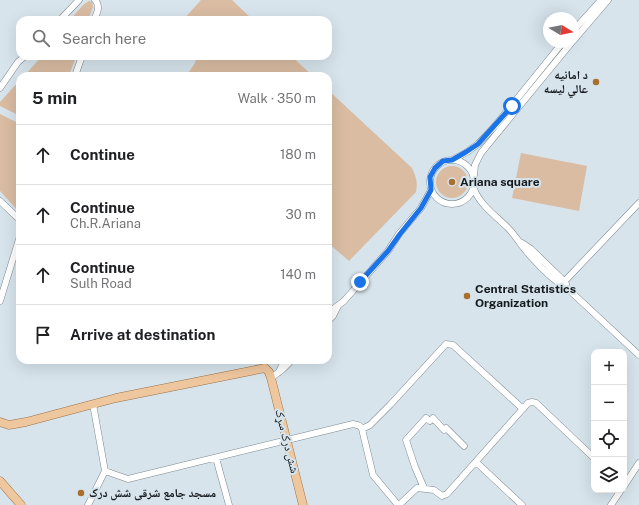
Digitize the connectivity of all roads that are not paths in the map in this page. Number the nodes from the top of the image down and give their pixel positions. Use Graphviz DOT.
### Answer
graph roads {
  1 [pos="79,0"];
  2 [pos="95,0"];
  3 [pos="608,0"];
  4 [pos="599,4"];
  5 [pos="64,16"];
  6 [pos="95,16"];
  7 [pos="579,25"];
  8 [pos="579,33"];
  9 [pos="558,48"];
  10 [pos="568,48"];
  11 [pos="20,60"];
  12 [pos="81,60"];
  13 [pos="76,72"];
  14 [pos="0,88"];
  15 [pos="452,160"];
  16 [pos="474,176"];
  17 [pos="474,189"];
  18 [pos="431,190"];
  19 [pos="0,201"];
  20 [pos="638,207"];
  21 [pos="16,216"];
  22 [pos="16,249"];
  23 [pos="563,283"];
  24 [pos="0,301"];
  25 [pos="338,306"];
  26 [pos="332,310"];
  27 [pos="332,318"];
  28 [pos="639,355"];
  29 [pos="281,364"];
  30 [pos="288,364"];
  31 [pos="275,376"];
  32 [pos="92,404"];
  33 [pos="522,409"];
  34 [pos="0,420"];
  35 [pos="362,429"];
  36 [pos="286,441"];
  37 [pos="464,446"];
  38 [pos="593,457"];
  39 [pos="216,458"];
  40 [pos="476,462"];
  41 [pos="639,462"];
  42 [pos="105,471"];
  43 [pos="627,480"];
  44 [pos="0,481"];
  45 [pos="424,488"];
  46 [pos="619,493"];
  47 [pos="21,505"];
  48 [pos="88,505"];
  49 [pos="229,505"];
  50 [pos="303,505"];
  51 [pos="399,505"];
  52 [pos="522,505"];
  53 [pos="611,505"];
  1 -- 5 [label="street"];
  2 -- 6 [label="street"];
  3 -- 4 [label="street"];
  4 -- 7 [label="street"];
  4 -- 8 [label="street"];
  9 -- 15 [label="street"];
  10 -- 16 [label="street"];
  11 -- 14 [label="street"];
  12 -- 13 [label="street"];
  15 -- 16 [label="street"];
  15 -- 18 [label="street"];
  16 -- 17 [label="street"];
  17 -- 18 [label="street"];
  17 -- 23 [label="street"];
  18 -- 25 [label="street"];
  19 -- 21 [label="street"];
  20 -- 23 [label="street"];
  22 -- 24 [label="street"];
  23 -- 28 [label="street"];
  25 -- 26 [label="street"];
  25 -- 27 [label="street"];
  29 -- 31 [label="street"];
  30 -- 31 [label="street"];
  31 -- 32 [label="main road"];
  31 -- 36 [label="main road, شش درک سړک"];
  32 -- 34 [label="main road"];
  32 -- 42 [label="street"];
  33 -- 35 [label="street"];
  33 -- 38 [label="street"];
  33 -- 40 [label="street"];
  35 -- 36 [label="street"];
  35 -- 51 [label="street"];
  36 -- 39 [label="street"];
  36 -- 50 [label="main road, شش درک سړک"];
  37 -- 45 [label="street"];
  39 -- 42 [label="street"];
  39 -- 49 [label="street"];
  40 -- 45 [label="street"];
  40 -- 52 [label="street"];
  41 -- 43 [label="street"];
  42 -- 48 [label="street"];
  44 -- 47 [label="main road"];
  45 -- 51 [label="street"];
  46 -- 53 [label="street"];
}
